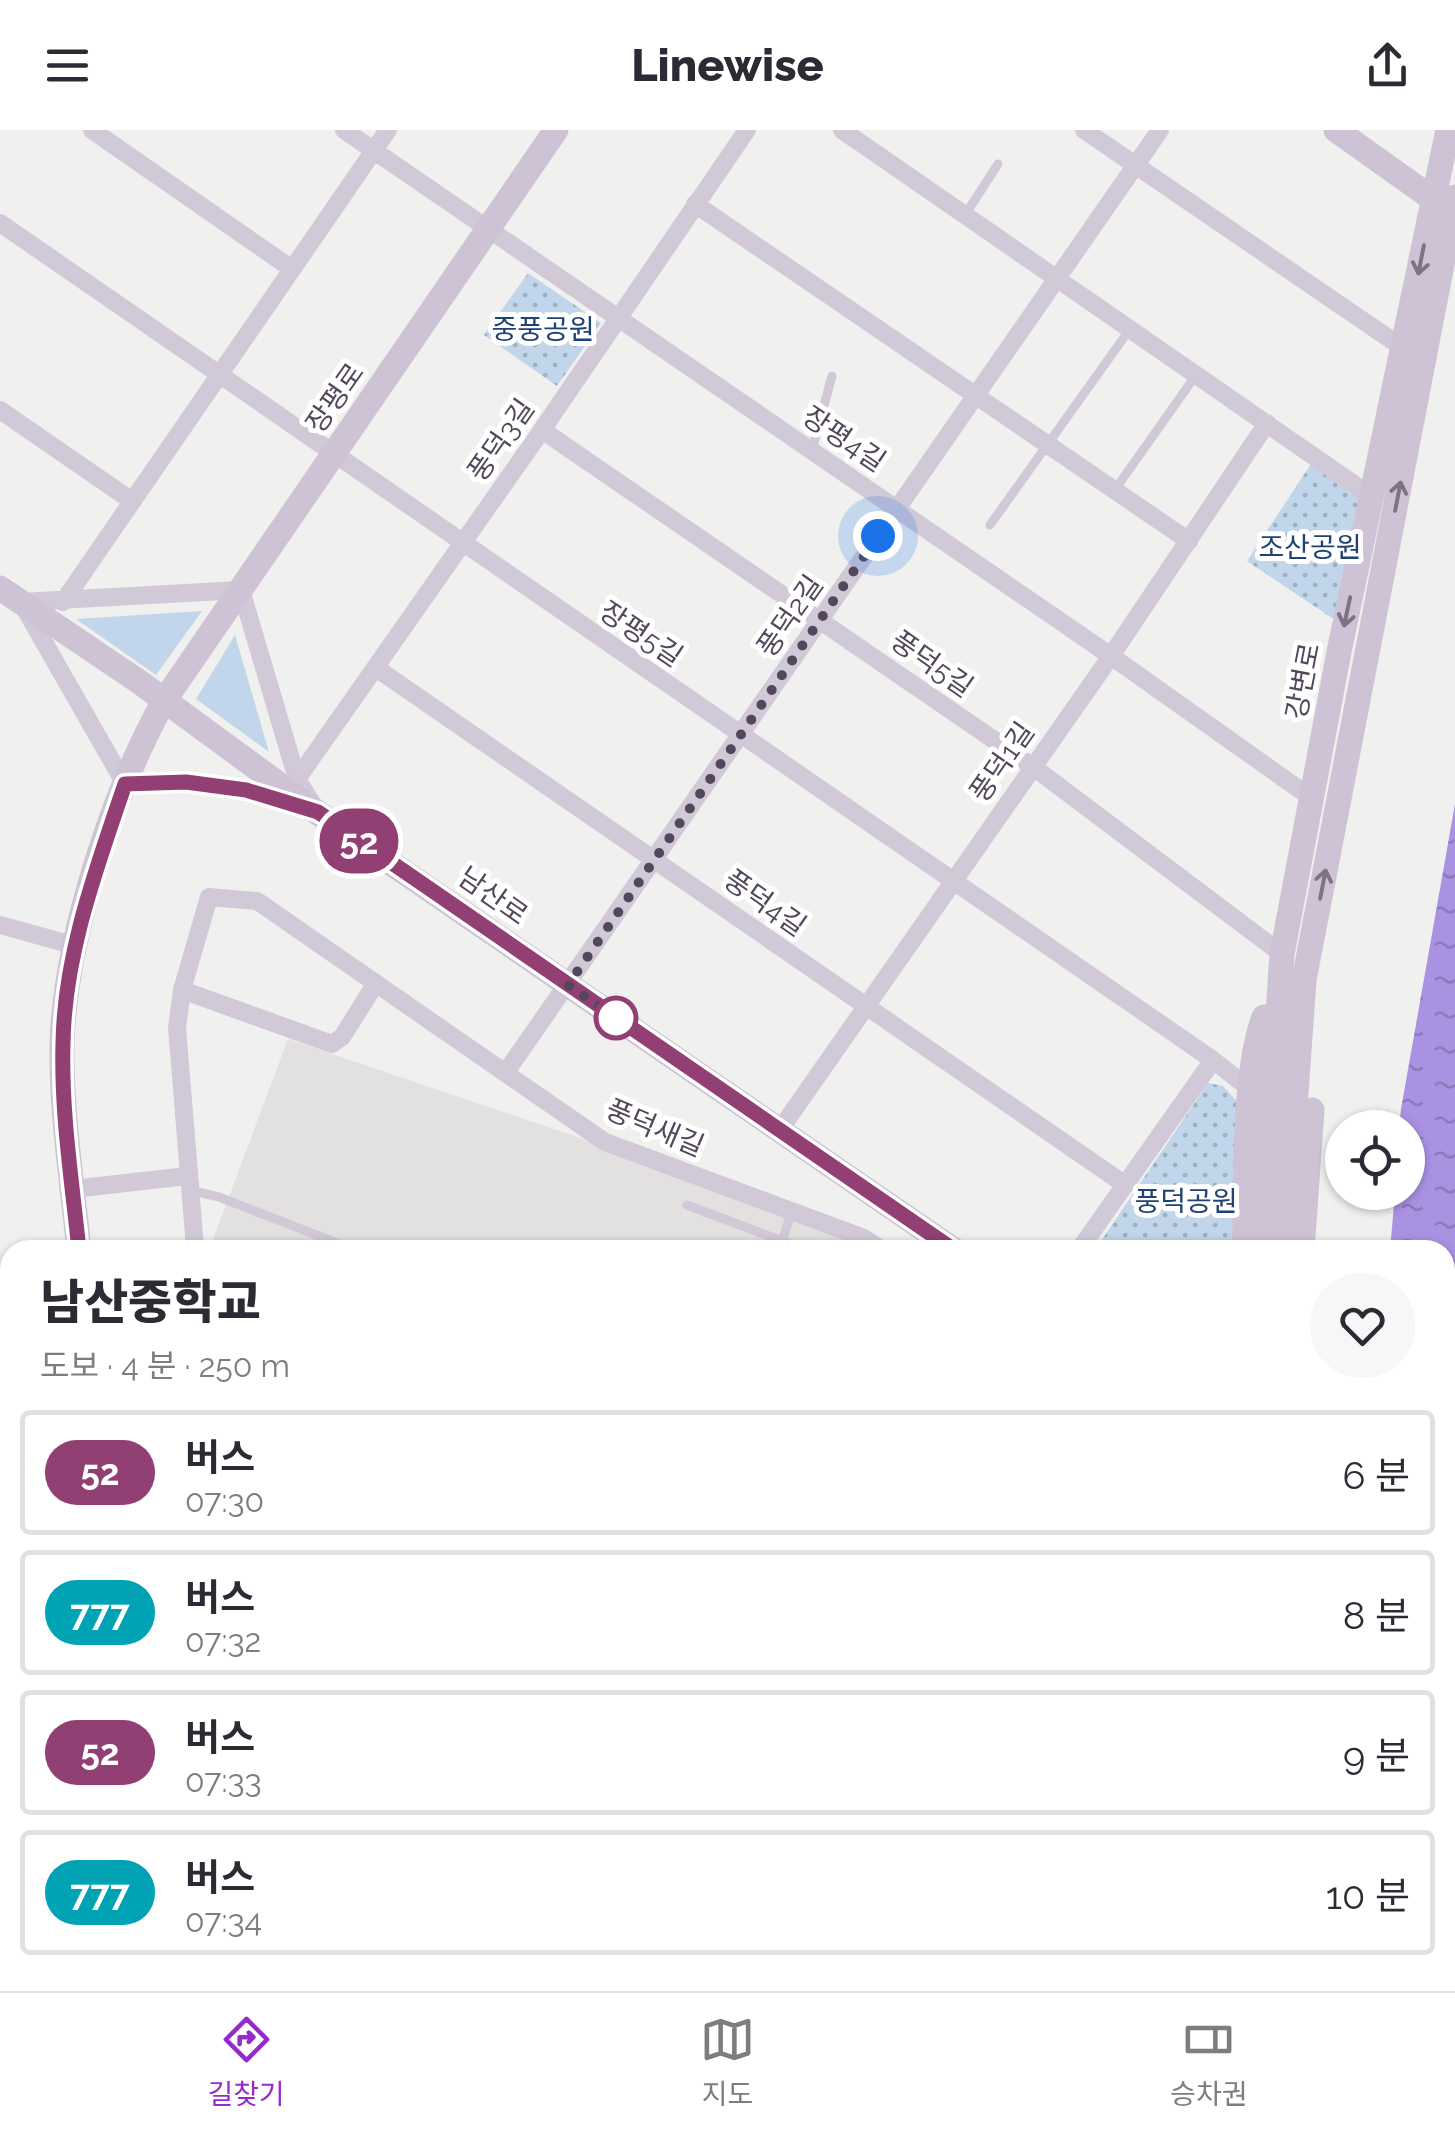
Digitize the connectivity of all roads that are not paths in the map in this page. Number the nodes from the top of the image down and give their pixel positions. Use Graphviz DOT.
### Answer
graph roads {
  1 [pos="92,130"];
  2 [pos="344,130"];
  3 [pos="388,130"];
  4 [pos="556,130"];
  5 [pos="747,130"];
  6 [pos="842,130"];
  7 [pos="1084,130"];
  8 [pos="1160,130"];
  9 [pos="1336,130"];
  10 [pos="1448,130"];
  11 [pos="374,150"];
  12 [pos="998,164"];
  13 [pos="1136,166"];
  14 [pos="1444,198"];
  15 [pos="694,204"];
  16 [pos="965,215"];
  17 [pos="0,224"];
  18 [pos="489,228"];
  19 [pos="292,269"];
  20 [pos="1057,278"];
  21 [pos="618,317"];
  22 [pos="1130,329"];
  23 [pos="1403,348"];
  24 [pos="1196,375"];
  25 [pos="218,376"];
  26 [pos="832,376"];
  27 [pos="975,398"];
  28 [pos="0,410"];
  29 [pos="1267,424"];
  30 [pos="542,430"];
  31 [pos="1047,446"];
  32 [pos="812,450"];
  33 [pos="332,455"];
  34 [pos="1114,491"];
  35 [pos="1371,496"];
  36 [pos="132,500"];
  37 [pos="898,509"];
  38 [pos="990,525"];
  39 [pos="1188,541"];
  40 [pos="462,544"];
  41 [pos="241,590"];
  42 [pos="10,595"];
  43 [pos="63,602"];
  44 [pos="821,620"];
  45 [pos="1111,656"];
  46 [pos="376,668"];
  47 [pos="164,700"];
  48 [pos="741,736"];
  49 [pos="1032,766"];
  50 [pos="298,779"];
  51 [pos="125,784"];
  52 [pos="1310,797"];
  53 [pos="318,812"];
  54 [pos="655,860"];
  55 [pos="952,881"];
  56 [pos="0,925"];
  57 [pos="76,946"];
  58 [pos="1288,971"];
  59 [pos="376,983"];
  60 [pos="568,985"];
  61 [pos="182,990"];
  62 [pos="864,1005"];
  63 [pos="1214,1060"];
  64 [pos="506,1072"];
  65 [pos="1251,1090"];
  66 [pos="779,1130"];
  67 [pos="188,1183"];
  68 [pos="1124,1184"];
  69 [pos="73,1189"];
  70 [pos="687,1206"];
  71 [pos="792,1211"];
  72 [pos="78,1240"];
  73 [pos="194,1240"];
  74 [pos="329,1240"];
  75 [pos="779,1240"];
  76 [pos="782,1240"];
  77 [pos="867,1240"];
  78 [pos="939,1240"];
  79 [pos="1087,1240"];
  80 [pos="1244,1240"];
  81 [pos="1263,1240"];
  82 [pos="1284,1240"];
  83 [pos="1303,1240"];
  1 -- 19 [label="street"];
  2 -- 11 [label="street, 장평4길"];
  3 -- 11 [label="street"];
  4 -- 18 [label="main road, 장평로"];
  5 -- 15 [label="street, 풍덕3길"];
  6 -- 16 [label="street"];
  7 -- 13 [label="street"];
  8 -- 13 [label="street, 풍덕2길"];
  9 -- 14 [label="main road"];
  10 -- 14 [label="main road, 강변로"];
  11 -- 18 [label="street, 장평4길"];
  11 -- 19 [label="street"];
  12 -- 16 [label="lane"];
  13 -- 20 [label="street, 풍덕2길"];
  13 -- 23 [label="street"];
  14 -- 23 [label="main road, 강변로, one-way"];
  58 -- 14 [label="main road, 강변로, one-way"];
  15 -- 21 [label="street, 풍덕3길"];
  15 -- 27 [label="street"];
  16 -- 20 [label="street"];
  17 -- 25 [label="street, 장평5길"];
  18 -- 21 [label="street, 장평4길"];
  18 -- 33 [label="main road, 장평로"];
  19 -- 25 [label="street"];
  20 -- 22 [label="street"];
  20 -- 27 [label="street, 풍덕2길"];
  21 -- 30 [label="street, 풍덕3길"];
  21 -- 32 [label="street, 장평4길"];
  22 -- 24 [label="street"];
  22 -- 31 [label="lane"];
  23 -- 35 [label="main road, 강변로"];
  24 -- 29 [label="street"];
  24 -- 34 [label="lane"];
  25 -- 33 [label="street, 장평5길"];
  25 -- 36 [label="street"];
  26 -- 32 [label="lane"];
  27 -- 31 [label="street"];
  27 -- 37 [label="street, 풍덕2길"];
  28 -- 36 [label="street"];
  29 -- 35 [label="street"];
  29 -- 39 [label="street, 풍덕1길"];
  30 -- 40 [label="street, 풍덕3길"];
  30 -- 44 [label="street, 풍덕5길"];
  31 -- 34 [label="street"];
  31 -- 38 [label="lane"];
  32 -- 37 [label="street, 장평4길"];
  33 -- 40 [label="street, 장평5길"];
  33 -- 41 [label="main road, 장평로"];
  34 -- 39 [label="street"];
  35 -- 52 [label="main road, 강변로, one-way"];
  36 -- 43 [label="street"];
  37 -- 44 [label="street, 풍덕2길"];
  37 -- 45 [label="street, 장평4길"];
  39 -- 45 [label="street, 풍덕1길"];
  40 -- 46 [label="street, 풍덕3길"];
  40 -- 48 [label="street, 장평5길"];
  41 -- 43 [label="street"];
  41 -- 47 [label="main road, 장평로"];
  41 -- 50 [label="street"];
  42 -- 43 [label="street"];
  42 -- 47 [label="main road, 남산로"];
  42 -- 51 [label="street"];
  44 -- 48 [label="street, 풍덕2길"];
  44 -- 49 [label="street, 풍덕5길"];
  45 -- 49 [label="street, 풍덕1길"];
  45 -- 52 [label="street, 장평4길"];
  46 -- 50 [label="street, 풍덕3길"];
  46 -- 54 [label="street, 풍덕4길"];
  47 -- 51 [label="main road, 장평로"];
  47 -- 53 [label="main road, 남산로"];
  48 -- 54 [label="street, 풍덕2길"];
  48 -- 55 [label="street, 장평5길"];
  49 -- 55 [label="street, 풍덕1길"];
  49 -- 58 [label="street, 풍덕5길"];
  50 -- 53 [label="street"];
  51 -- 53 [label="street"];
  51 -- 57 [label="main road, 장평로"];
  52 -- 58 [label="main road, 강변로"];
  53 -- 60 [label="main road, 남산로"];
  54 -- 60 [label="street, 풍덕2길"];
  54 -- 62 [label="street, 풍덕4길"];
  55 -- 62 [label="street, 풍덕1길"];
  55 -- 63 [label="street, 장평5길"];
  56 -- 57 [label="street"];
  57 -- 69 [label="main road, 장평로"];
  58 -- 65 [label="main road"];
  58 -- 81 [label="main road, 강변로"];
  58 -- 82 [label="main road, 강변로"];
  58 -- 83 [label="main road"];
  59 -- 61 [label="street"];
  59 -- 61 [label="street, 풍덕새길"];
  59 -- 64 [label="street, 풍덕새길"];
  60 -- 64 [label="street, 풍덕2길"];
  60 -- 66 [label="main road, 남산로"];
  61 -- 67 [label="street, 풍덕새길"];
  62 -- 66 [label="street, 풍덕1길"];
  62 -- 68 [label="street, 풍덕4길"];
  63 -- 65 [label="street, 장평5길"];
  63 -- 68 [label="street"];
  64 -- 71 [label="street, 풍덕새길"];
  65 -- 80 [label="main road"];
  66 -- 78 [label="main road, 남산로"];
  67 -- 69 [label="street"];
  67 -- 73 [label="street, 풍덕새길"];
  67 -- 74 [label="lane"];
  68 -- 79 [label="street"];
  69 -- 72 [label="main road, 장평로"];
  70 -- 75 [label="lane"];
  71 -- 76 [label="lane"];
  71 -- 77 [label="street, 풍덕새길"];
}
